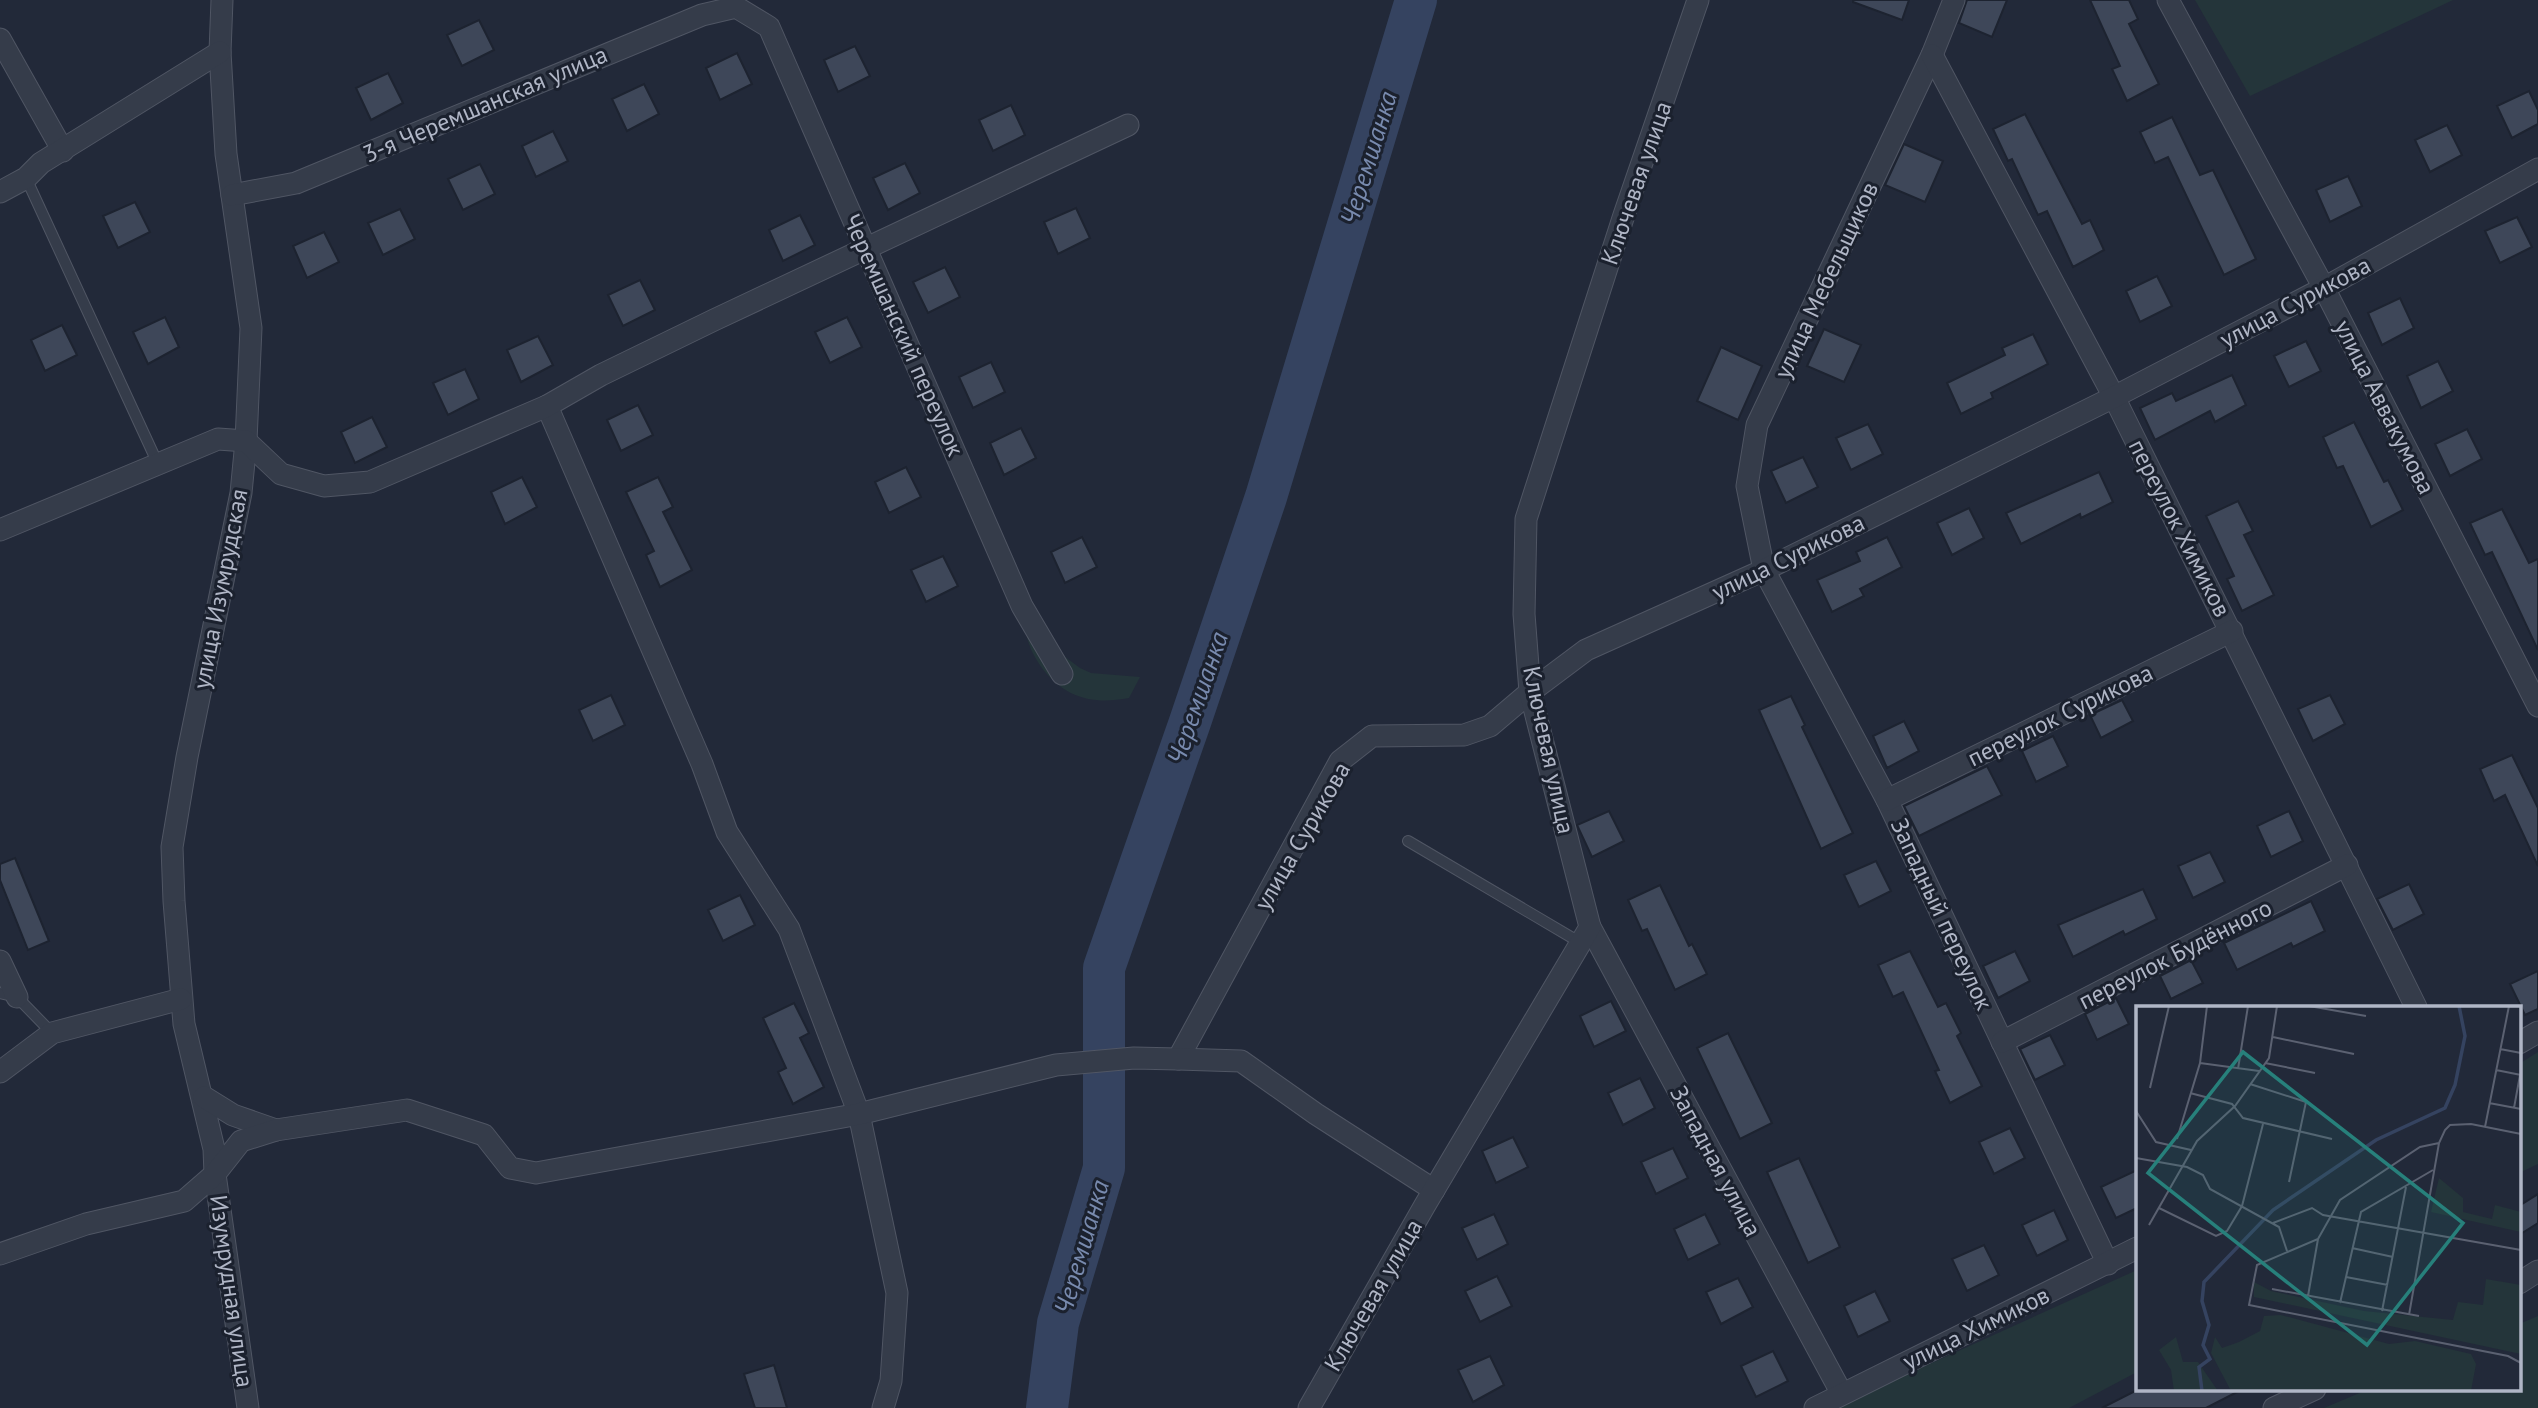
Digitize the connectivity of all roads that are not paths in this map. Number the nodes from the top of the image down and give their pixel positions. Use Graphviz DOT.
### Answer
graph roads {
  1 [pos="222,0"];
  2 [pos="1698,0"];
  3 [pos="1954,0"];
  4 [pos="2168,0"];
  5 [pos="736,7"];
  6 [pos="0,39"];
  7 [pos="220,52"];
  8 [pos="1932,55"];
  9 [pos="1128,125"];
  10 [pos="63,151"];
  11 [pos="2538,169"];
  12 [pos="26,177"];
  13 [pos="0,192"];
  14 [pos="232,195"];
  15 [pos="866,248"];
  16 [pos="2324,288"];
  17 [pos="2114,397"];
  18 [pos="547,406"];
  19 [pos="247,440"];
  20 [pos="158,464"];
  21 [pos="0,530"];
  22 [pos="1764,570"];
  23 [pos="2232,631"];
  24 [pos="1062,674"];
  25 [pos="1530,692"];
  26 [pos="2538,706"];
  27 [pos="1887,800"];
  28 [pos="1408,841"];
  29 [pos="2347,865"];
  30 [pos="1585,935"];
  31 [pos="0,961"];
  32 [pos="8,995"];
  33 [pos="181,999"];
  34 [pos="2416,1006"];
  35 [pos="2538,1032"];
  36 [pos="52,1033"];
  37 [pos="2002,1042"];
  38 [pos="2520,1043"];
  39 [pos="1178,1059"];
  40 [pos="0,1072"];
  41 [pos="204,1097"];
  42 [pos="859,1114"];
  43 [pos="276,1130"];
  44 [pos="215,1174"];
  45 [pos="1434,1190"];
  46 [pos="2136,1249"];
  47 [pos="0,1254"];
  48 [pos="2108,1264"];
  49 [pos="2538,1271"];
  50 [pos="2520,1282"];
  51 [pos="2313,1390"];
  52 [pos="1842,1394"];
  53 [pos="248,1408"];
  54 [pos="883,1408"];
  55 [pos="1309,1408"];
  56 [pos="1815,1408"];
  57 [pos="2274,1408"];
  1 -- 7 [label="street, улица Изумрудская"];
  2 -- 25 [label="street, Ключевая улица"];
  3 -- 8 [label="street, улица Мебельщиков"];
  4 -- 16 [label="street, улица Аввакумова"];
  5 -- 14 [label="street, 3-я Черемшанская улица"];
  5 -- 15 [label="street, Черемшанский переулок"];
  6 -- 10 [label="street"];
  7 -- 10 [label="street"];
  7 -- 14 [label="street, улица Изумрудская"];
  8 -- 17 [label="street, переулок Химиков"];
  8 -- 22 [label="street, улица Мебельщиков"];
  9 -- 15 [label="street"];
  10 -- 12 [label="street"];
  11 -- 16 [label="street, улица Сурикова"];
  12 -- 13 [label="street"];
  12 -- 20 [label="lane"];
  14 -- 19 [label="street, улица Изумрудская"];
  15 -- 18 [label="street"];
  15 -- 24 [label="street, Черемшанский переулок"];
  16 -- 17 [label="street, улица Сурикова"];
  16 -- 26 [label="street, улица Аввакумова"];
  17 -- 22 [label="street, улица Сурикова"];
  17 -- 23 [label="street, переулок Химиков"];
  18 -- 19 [label="street"];
  18 -- 42 [label="street"];
  19 -- 20 [label="street"];
  19 -- 33 [label="street, улица Изумрудская"];
  20 -- 21 [label="street"];
  22 -- 25 [label="street, улица Сурикова"];
  22 -- 27 [label="street, Западный переулок"];
  23 -- 27 [label="street, переулок Сурикова"];
  23 -- 29 [label="street, переулок Химиков"];
  25 -- 30 [label="street, Ключевая улица"];
  25 -- 39 [label="street, улица Сурикова"];
  27 -- 37 [label="street, Западный переулок"];
  28 -- 30 [label="lane"];
  29 -- 34 [label="street, переулок Химиков"];
  29 -- 37 [label="street, переулок Будённого"];
  30 -- 45 [label="street, Ключевая улица"];
  30 -- 52 [label="street, Западная улица"];
  31 -- 32 [label="street"];
  32 -- 36 [label="lane"];
  33 -- 36 [label="street"];
  33 -- 41 [label="street, улица Изумрудская"];
  35 -- 38 [label="street"];
  36 -- 40 [label="street"];
  37 -- 48 [label="street, Западный переулок"];
  39 -- 42 [label="street"];
  39 -- 45 [label="street"];
  41 -- 43 [label="street"];
  41 -- 44 [label="street, улица Изумрудская"];
  42 -- 43 [label="street"];
  42 -- 54 [label="street"];
  43 -- 44 [label="street"];
  44 -- 47 [label="street"];
  44 -- 53 [label="street, Изумрудная улица"];
  45 -- 55 [label="street, Ключевая улица"];
  46 -- 48 [label="street, улица Химиков"];
  48 -- 52 [label="street, улица Химиков"];
  49 -- 50 [label="street"];
  51 -- 57 [label="street"];
  52 -- 56 [label="street, улица Химиков"];
}
